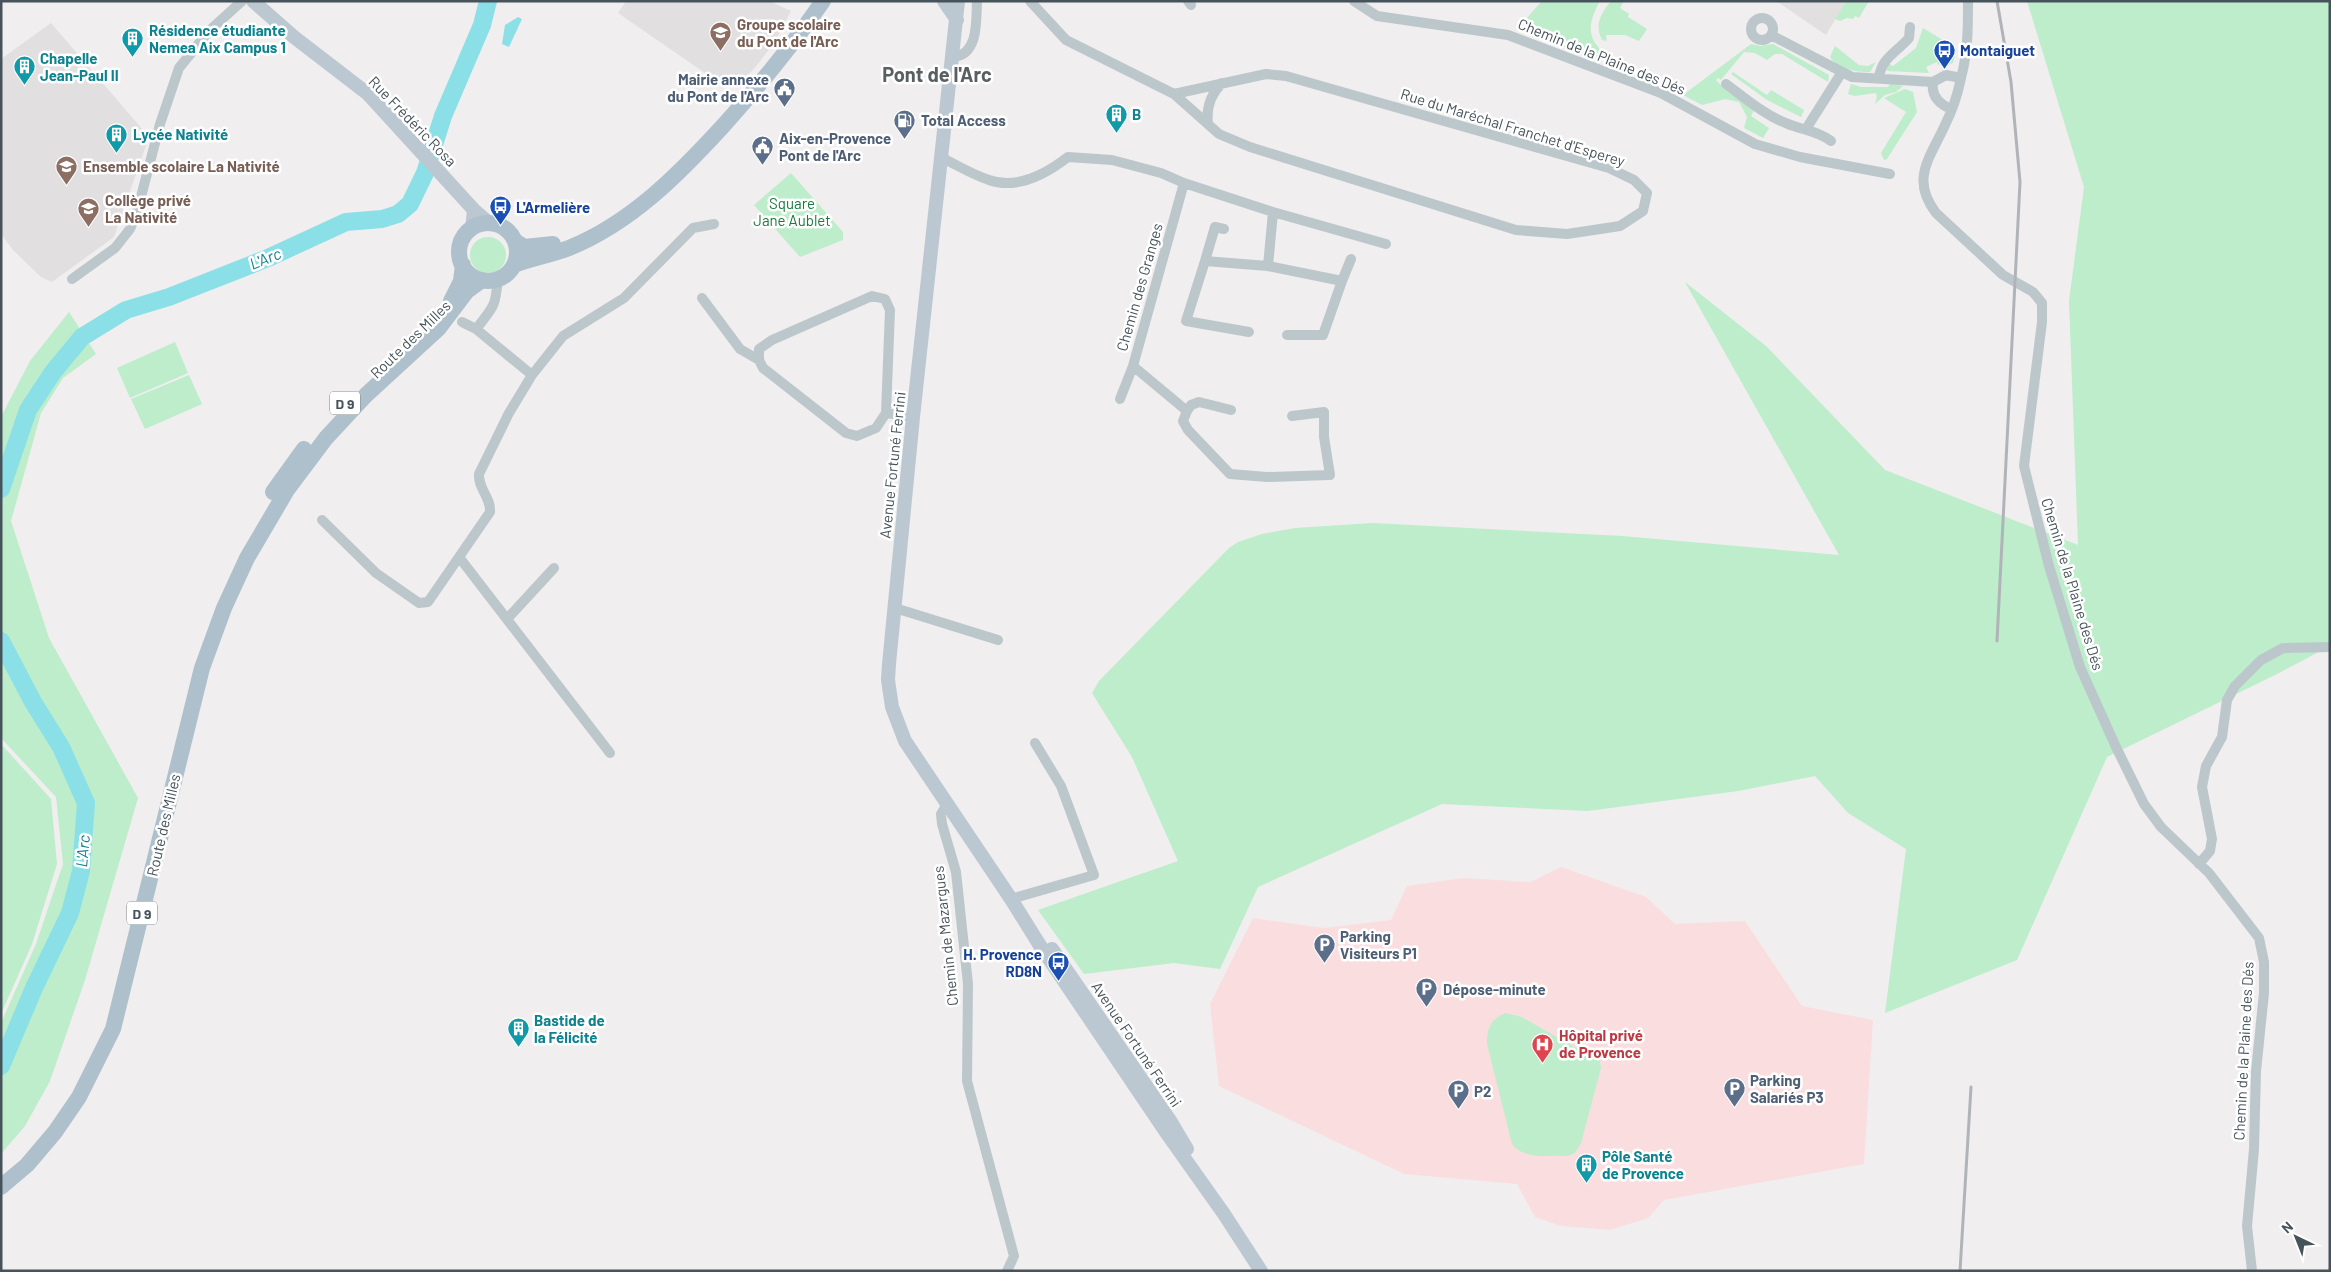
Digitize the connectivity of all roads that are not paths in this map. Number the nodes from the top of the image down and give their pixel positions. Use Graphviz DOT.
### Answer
graph roads {
  1 [pos="242,1"];
  2 [pos="253,1"];
  3 [pos="814,1"];
  4 [pos="823,1"];
  5 [pos="944,1"];
  6 [pos="958,1"];
  7 [pos="978,1"];
  8 [pos="1030,1"];
  9 [pos="1354,1"];
  10 [pos="1968,1"];
  11 [pos="957,20"];
  12 [pos="1910,27"];
  13 [pos="1771,35"];
  14 [pos="954,56"];
  15 [pos="1842,72"];
  16 [pos="1878,78"];
  17 [pos="1961,78"];
  18 [pos="1933,82"];
  19 [pos="1222,83"];
  20 [pos="1726,84"];
  21 [pos="1174,94"];
  22 [pos="1951,109"];
  23 [pos="1208,124"];
  24 [pos="1806,129"];
  25 [pos="1831,141"];
  26 [pos="687,158"];
  27 [pos="942,158"];
  28 [pos="1890,174"];
  29 [pos="1184,183"];
  30 [pos="471,207"];
  31 [pos="1273,212"];
  32 [pos="489,223"];
  33 [pos="714,224"];
  34 [pos="472,229"];
  35 [pos="1224,229"];
  36 [pos="515,241"];
  37 [pos="1386,244"];
  38 [pos="1352,259"];
  39 [pos="1204,261"];
  40 [pos="514,265"];
  41 [pos="463,266"];
  42 [pos="1268,266"];
  43 [pos="72,279"];
  44 [pos="1342,281"];
  45 [pos="492,282"];
  46 [pos="702,298"];
  47 [pos="462,322"];
  48 [pos="476,329"];
  49 [pos="1249,332"];
  50 [pos="1287,336"];
  51 [pos="759,360"];
  52 [pos="1133,366"];
  53 [pos="532,375"];
  54 [pos="1120,398"];
  55 [pos="1231,410"];
  56 [pos="1187,411"];
  57 [pos="886,413"];
  58 [pos="1292,416"];
  59 [pos="913,417"];
  60 [pos="322,520"];
  61 [pos="459,556"];
  62 [pos="554,568"];
  63 [pos="224,608"];
  64 [pos="895,608"];
  65 [pos="507,619"];
  66 [pos="998,640"];
  67 [pos="2330,647"];
  68 [pos="1034,742"];
  69 [pos="610,753"];
  70 [pos="947,804"];
  71 [pos="2200,864"];
  72 [pos="1011,899"];
  73 [pos="1,1187"];
  74 [pos="1007,1271"];
  75 [pos="1261,1271"];
  76 [pos="2252,1271"];
  1 -- 43 [label="street"];
  2 -- 30 [label="main road, Rue Frédéric Rosa"];
  3 -- 26 [label="main road"];
  4 -- 26 [label="main road"];
  5 -- 11 [label="main road"];
  6 -- 11 [label="main road, Avenue Fortuné Ferrini"];
  7 -- 14 [label="street"];
  8 -- 21 [label="street"];
  9 -- 28 [label="street, Chemin de la Plaine des Dés"];
  10 -- 17 [label="street"];
  11 -- 14 [label="main road, Avenue Fortuné Ferrini"];
  12 -- 16 [label="street"];
  13 -- 15 [label="street"];
  14 -- 27 [label="main road, Avenue Fortuné Ferrini"];
  15 -- 16 [label="street"];
  15 -- 24 [label="street"];
  16 -- 18 [label="street"];
  17 -- 18 [label="street"];
  17 -- 22 [label="street"];
  18 -- 22 [label="street"];
  19 -- 21 [label="street, Rue du Maréchal Franchet d'Esperey"];
  19 -- 23 [label="street"];
  19 -- 23 [label="street, Rue du Maréchal Franchet d'Esperey"];
  20 -- 24 [label="street"];
  21 -- 23 [label="street, Rue du Maréchal Franchet d'Esperey"];
  22 -- 71 [label="street, Chemin de la Plaine des Dés"];
  24 -- 25 [label="street"];
  26 -- 36 [label="main road"];
  26 -- 40 [label="main road"];
  27 -- 29 [label="street"];
  27 -- 59 [label="main road, Avenue Fortuné Ferrini"];
  29 -- 31 [label="street"];
  29 -- 52 [label="street, Chemin des Granges"];
  30 -- 32 [label="main road, Rue Frédéric Rosa"];
  30 -- 34 [label="main road"];
  31 -- 37 [label="street"];
  31 -- 42 [label="street"];
  32 -- 34 [label="main road"];
  32 -- 36 [label="main road"];
  33 -- 53 [label="street"];
  34 -- 41 [label="main road"];
  35 -- 39 [label="street"];
  36 -- 40 [label="main road"];
  38 -- 44 [label="street"];
  39 -- 42 [label="street"];
  39 -- 49 [label="street"];
  40 -- 45 [label="main road"];
  41 -- 45 [label="main road"];
  41 -- 63 [label="main road, Route des Milles / D 9"];
  42 -- 44 [label="street"];
  44 -- 50 [label="street"];
  45 -- 48 [label="street"];
  45 -- 63 [label="main road, Route des Milles / D 9"];
  46 -- 51 [label="street"];
  47 -- 48 [label="street"];
  48 -- 53 [label="street"];
  51 -- 57 [label="street"];
  51 -- 57 [label="street"];
  52 -- 54 [label="street, Chemin des Granges"];
  52 -- 56 [label="street"];
  53 -- 61 [label="street"];
  55 -- 56 [label="street"];
  56 -- 58 [label="street"];
  57 -- 59 [label="street"];
  59 -- 64 [label="main road, Avenue Fortuné Ferrini"];
  60 -- 61 [label="street"];
  61 -- 65 [label="street"];
  62 -- 65 [label="street"];
  63 -- 73 [label="main road, Route des Milles / D 9"];
  64 -- 66 [label="street"];
  64 -- 70 [label="main road, Avenue Fortuné Ferrini"];
  65 -- 69 [label="street"];
  67 -- 71 [label="street"];
  68 -- 72 [label="street"];
  70 -- 72 [label="main road, Avenue Fortuné Ferrini"];
  70 -- 74 [label="street, Chemin de Mazargues"];
  71 -- 76 [label="street, Chemin de la Plaine des Dés"];
  72 -- 75 [label="main road, Avenue Fortuné Ferrini"];
}
